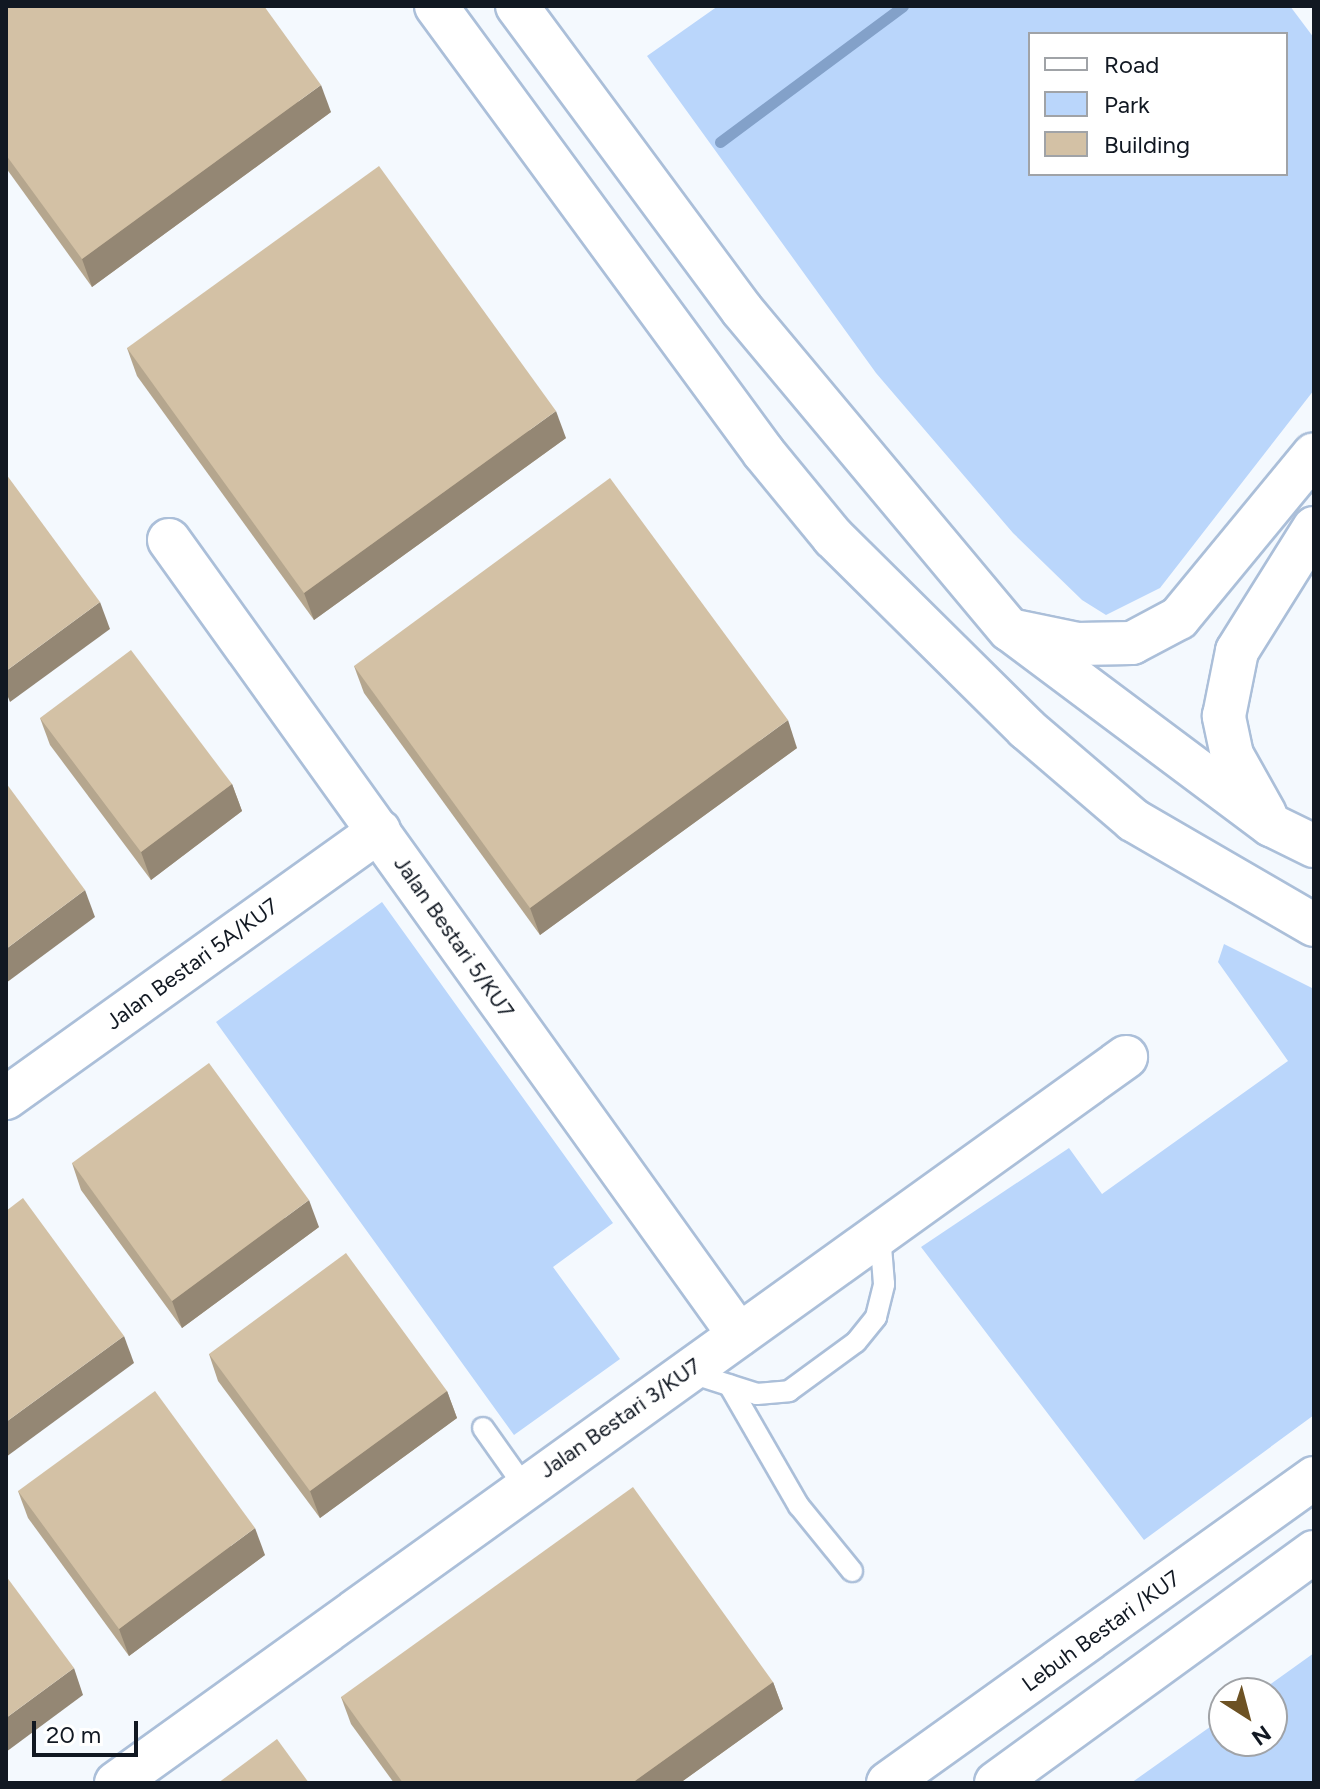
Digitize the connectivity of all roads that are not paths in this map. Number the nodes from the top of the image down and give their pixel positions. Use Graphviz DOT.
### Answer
graph roads {
  1 [pos="436,6"];
  2 [pos="517,6"];
  3 [pos="1314,454"];
  4 [pos="1314,528"];
  5 [pos="169,540"];
  6 [pos="1179,618"];
  7 [pos="1010,630"];
  8 [pos="1237,651"];
  9 [pos="1271,825"];
  10 [pos="379,831"];
  11 [pos="1314,846"];
  12 [pos="1314,925"];
  13 [pos="1126,1057"];
  14 [pos="6,1098"];
  15 [pos="880,1234"];
  16 [pos="739,1335"];
  17 [pos="687,1371"];
  18 [pos="729,1385"];
  19 [pos="483,1428"];
  20 [pos="1314,1478"];
  21 [pos="524,1486"];
  22 [pos="1314,1552"];
  23 [pos="852,1571"];
  24 [pos="124,1779"];
  25 [pos="888,1783"];
  26 [pos="996,1783"];
  1 -- 12 [label="street"];
  2 -- 7 [label="street"];
  3 -- 6 [label="street"];
  4 -- 8 [label="street"];
  5 -- 10 [label="street, Jalan Bestari 5/KU7"];
  6 -- 7 [label="street"];
  6 -- 8 [label="street"];
  7 -- 9 [label="street"];
  8 -- 9 [label="street"];
  9 -- 11 [label="street"];
  10 -- 14 [label="street, Jalan Bestari 5A/KU7"];
  10 -- 16 [label="street, Jalan Bestari 5/KU7"];
  13 -- 15 [label="street, Jalan Bestari 3/KU7"];
  15 -- 16 [label="street, Jalan Bestari 3/KU7"];
  15 -- 18 [label="lane"];
  16 -- 17 [label="street, Jalan Bestari 3/KU7"];
  17 -- 18 [label="lane"];
  17 -- 21 [label="street, Jalan Bestari 3/KU7"];
  18 -- 23 [label="lane"];
  19 -- 21 [label="lane"];
  20 -- 25 [label="street, Lebuh Bestari /KU7"];
  21 -- 24 [label="street, Jalan Bestari 3/KU7"];
  22 -- 26 [label="street"];
}
